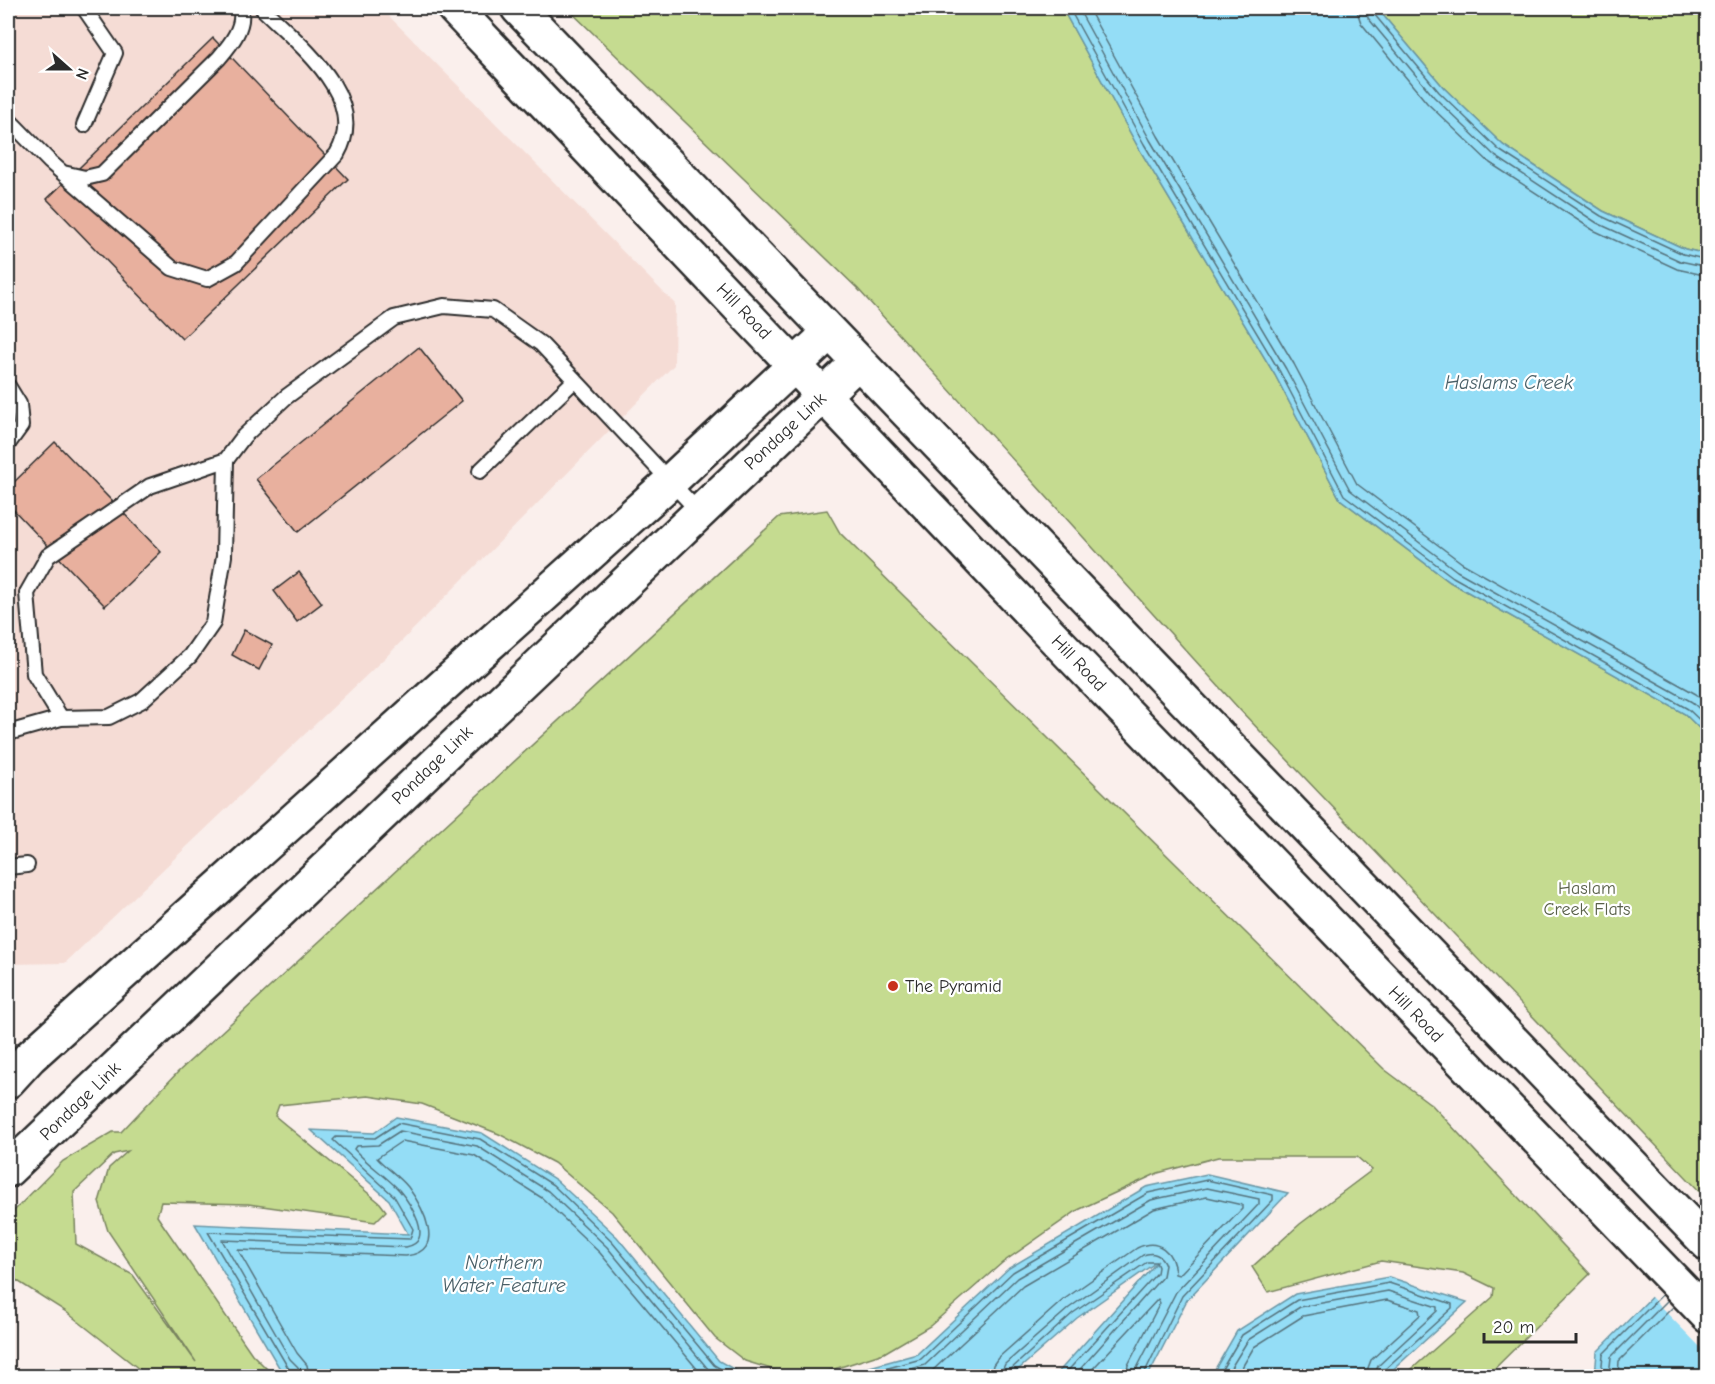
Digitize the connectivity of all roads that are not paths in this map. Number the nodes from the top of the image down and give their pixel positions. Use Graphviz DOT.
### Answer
graph roads {
  1 [pos="84,8"];
  2 [pos="240,8"];
  3 [pos="262,8"];
  4 [pos="454,8"];
  5 [pos="518,8"];
  6 [pos="8,119"];
  7 [pos="84,125"];
  8 [pos="63,173"];
  9 [pos="830,332"];
  10 [pos="858,362"];
  11 [pos="794,364"];
  12 [pos="575,380"];
  13 [pos="8,386"];
  14 [pos="823,396"];
  15 [pos="8,444"];
  16 [pos="226,460"];
  17 [pos="480,471"];
  18 [pos="671,482"];
  19 [pos="698,511"];
  20 [pos="61,718"];
  21 [pos="8,733"];
  22 [pos="27,865"];
  23 [pos="8,867"];
  24 [pos="8,1081"];
  25 [pos="8,1170"];
  26 [pos="1698,1234"];
  27 [pos="1707,1316"];
  1 -- 7 [label="lane"];
  2 -- 8 [label="lane"];
  3 -- 8 [label="lane"];
  4 -- 11 [label="main road, Hill Road"];
  5 -- 9 [label="main road"];
  6 -- 8 [label="lane"];
  9 -- 10 [label="main road"];
  9 -- 11 [label="main road"];
  10 -- 14 [label="main road, Pondage Link"];
  10 -- 26 [label="main road"];
  11 -- 14 [label="main road, Hill Road"];
  11 -- 18 [label="main road"];
  12 -- 16 [label="lane"];
  12 -- 17 [label="lane"];
  12 -- 18 [label="lane"];
  13 -- 15 [label="lane"];
  14 -- 19 [label="main road, Pondage Link"];
  14 -- 27 [label="main road, Hill Road"];
  16 -- 20 [label="lane"];
  16 -- 20 [label="lane"];
  18 -- 19 [label="lane"];
  18 -- 24 [label="main road"];
  19 -- 25 [label="main road, Pondage Link"];
  20 -- 21 [label="lane"];
  22 -- 23 [label="lane"];
}
